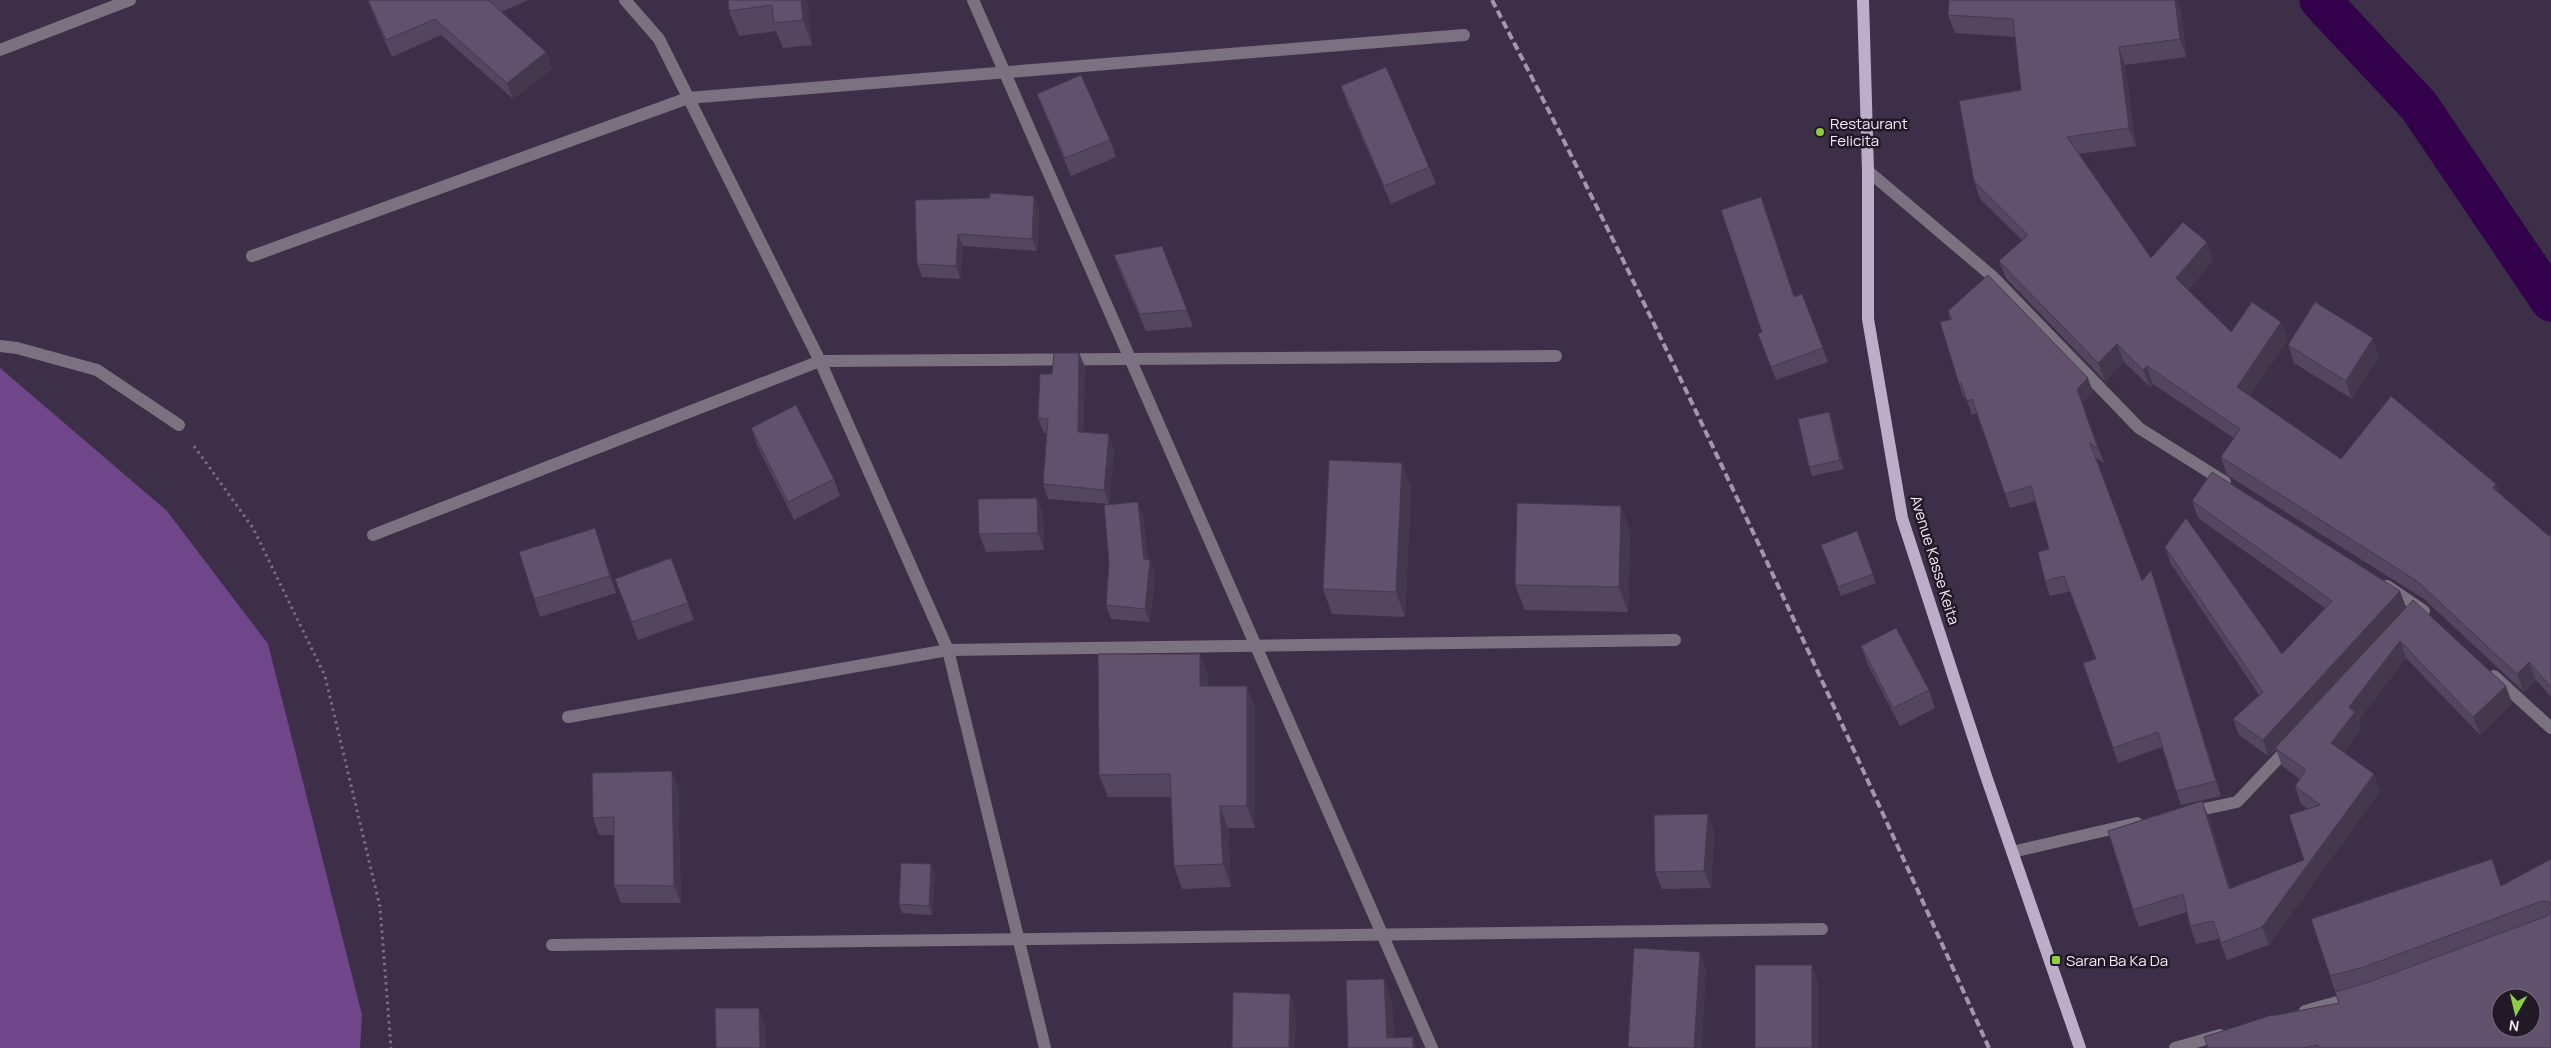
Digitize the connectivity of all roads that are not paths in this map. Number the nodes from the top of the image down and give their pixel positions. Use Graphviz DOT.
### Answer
graph roads {
  1 [pos="130,0"];
  2 [pos="625,0"];
  3 [pos="972,0"];
  4 [pos="1863,0"];
  5 [pos="1464,35"];
  6 [pos="0,50"];
  7 [pos="1003,72"];
  8 [pos="688,98"];
  9 [pos="1868,171"];
  10 [pos="252,256"];
  11 [pos="0,346"];
  12 [pos="1556,356"];
  13 [pos="1130,359"];
  14 [pos="820,361"];
  15 [pos="179,425"];
  16 [pos="2238,491"];
  17 [pos="374,535"];
  18 [pos="2378,580"];
  19 [pos="2432,621"];
  20 [pos="1676,640"];
  21 [pos="1256,646"];
  22 [pos="948,650"];
  23 [pos="2484,668"];
  24 [pos="568,717"];
  25 [pos="2551,728"];
  26 [pos="2298,737"];
  27 [pos="2179,814"];
  28 [pos="2150,820"];
  29 [pos="2012,852"];
  30 [pos="1822,930"];
  31 [pos="1382,935"];
  32 [pos="1018,939"];
  33 [pos="552,945"];
  34 [pos="2363,995"];
  35 [pos="2296,1014"];
  36 [pos="2229,1032"];
  37 [pos="1045,1048"];
  38 [pos="1432,1048"];
  39 [pos="2080,1048"];
  40 [pos="2175,1048"];
  1 -- 6 [label="street"];
  2 -- 8 [label="street"];
  3 -- 7 [label="street"];
  4 -- 9 [label="main road, Avenue Kasse Keita"];
  5 -- 7 [label="street"];
  7 -- 8 [label="street"];
  7 -- 13 [label="street"];
  8 -- 10 [label="street"];
  8 -- 14 [label="street"];
  9 -- 16 [label="street"];
  9 -- 29 [label="main road, Avenue Kasse Keita"];
  11 -- 15 [label="street"];
  12 -- 13 [label="street"];
  13 -- 14 [label="street"];
  13 -- 21 [label="street"];
  14 -- 17 [label="street"];
  14 -- 22 [label="street"];
  18 -- 19 [label="street"];
  20 -- 21 [label="street"];
  21 -- 22 [label="street"];
  21 -- 31 [label="street"];
  22 -- 24 [label="street"];
  22 -- 32 [label="street"];
  23 -- 25 [label="street"];
  26 -- 27 [label="street"];
  28 -- 29 [label="street"];
  29 -- 39 [label="main road, Avenue Kasse Keita"];
  30 -- 31 [label="street"];
  31 -- 32 [label="street"];
  31 -- 38 [label="street"];
  32 -- 33 [label="street"];
  32 -- 37 [label="street"];
  34 -- 35 [label="street"];
  36 -- 40 [label="street"];
}
